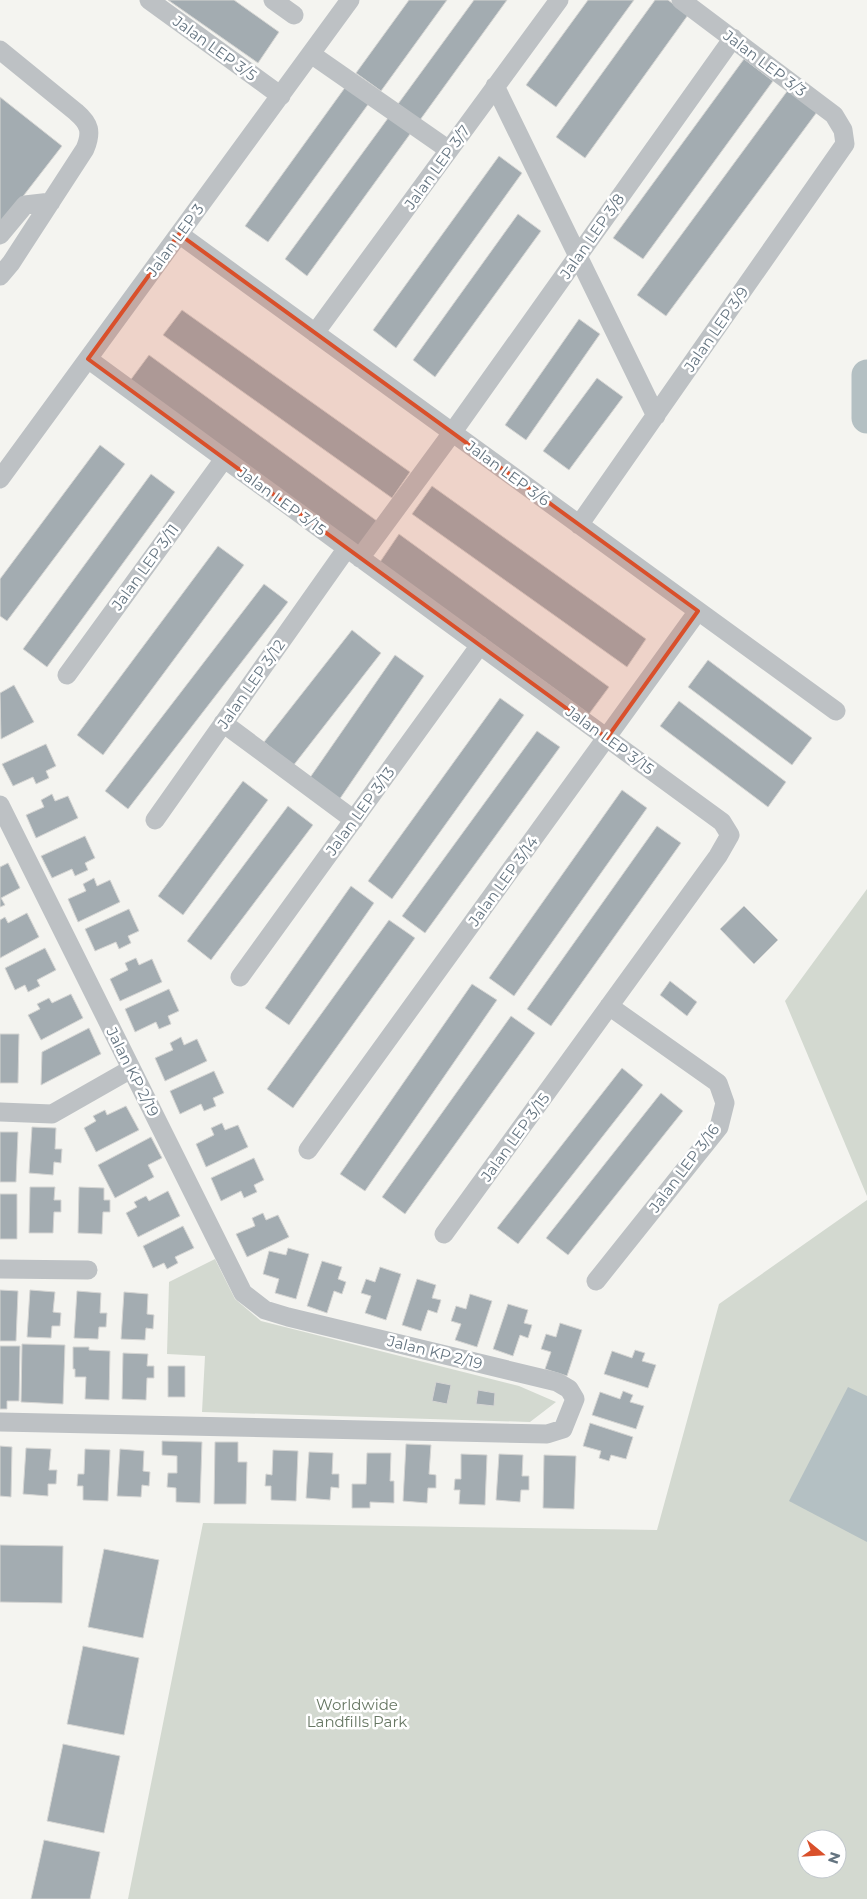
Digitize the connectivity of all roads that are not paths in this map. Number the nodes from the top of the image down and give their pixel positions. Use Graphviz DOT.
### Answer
graph roads {
  1 [pos="149,0"];
  2 [pos="273,0"];
  3 [pos="350,0"];
  4 [pos="559,0"];
  5 [pos="681,0"];
  6 [pos="294,15"];
  7 [pos="733,38"];
  8 [pos="0,50"];
  9 [pos="310,54"];
  10 [pos="496,86"];
  11 [pos="281,96"];
  12 [pos="843,130"];
  13 [pos="449,150"];
  14 [pos="50,202"];
  15 [pos="179,234"];
  16 [pos="0,236"];
  17 [pos="578,256"];
  18 [pos="0,276"];
  19 [pos="315,333"];
  20 [pos="88,359"];
  21 [pos="656,416"];
  22 [pos="452,432"];
  23 [pos="224,459"];
  24 [pos="0,479"];
  25 [pos="579,524"];
  26 [pos="354,553"];
  27 [pos="698,611"];
  28 [pos="480,645"];
  29 [pos="67,675"];
  30 [pos="836,711"];
  31 [pos="224,723"];
  32 [pos="607,738"];
  33 [pos="0,804"];
  34 [pos="155,820"];
  35 [pos="354,820"];
  36 [pos="240,977"];
  37 [pos="609,1006"];
  38 [pos="131,1069"];
  39 [pos="0,1112"];
  40 [pos="308,1150"];
  41 [pos="444,1234"];
  42 [pos="0,1269"];
  43 [pos="88,1270"];
  44 [pos="596,1281"];
  45 [pos="0,1422"];
  1 -- 11 [label="street, Jalan LEP 3/5"];
  2 -- 6 [label="street"];
  3 -- 9 [label="street, Jalan LEP 3"];
  4 -- 10 [label="street, Jalan LEP 3/7"];
  5 -- 7 [label="street, Jalan LEP 3/3"];
  7 -- 12 [label="street, Jalan LEP 3/3"];
  7 -- 17 [label="street, Jalan LEP 3/8"];
  8 -- 14 [label="street"];
  9 -- 11 [label="street, Jalan LEP 3"];
  9 -- 13 [label="street"];
  10 -- 13 [label="street, Jalan LEP 3/7"];
  10 -- 17 [label="street"];
  11 -- 15 [label="street, Jalan LEP 3"];
  12 -- 21 [label="street, Jalan LEP 3/9"];
  13 -- 19 [label="street, Jalan LEP 3/7"];
  14 -- 16 [label="street"];
  14 -- 18 [label="street"];
  15 -- 19 [label="street, Jalan LEP 3/6"];
  15 -- 20 [label="street, Jalan LEP 3"];
  17 -- 21 [label="street"];
  17 -- 22 [label="street, Jalan LEP 3/8"];
  19 -- 22 [label="street, Jalan LEP 3/6"];
  20 -- 23 [label="street, Jalan LEP 3/15"];
  20 -- 24 [label="street, Jalan LEP 3"];
  21 -- 25 [label="street, Jalan LEP 3/9"];
  22 -- 25 [label="street, Jalan LEP 3/6"];
  22 -- 26 [label="street, Jalan LEP 3/8"];
  23 -- 26 [label="street, Jalan LEP 3/15"];
  23 -- 29 [label="street, Jalan LEP 3/11"];
  25 -- 27 [label="street, Jalan LEP 3/6"];
  26 -- 28 [label="street, Jalan LEP 3/15"];
  26 -- 31 [label="street, Jalan LEP 3/12"];
  27 -- 30 [label="street, Jalan LEP 3/6"];
  27 -- 32 [label="street, Jalan LEP 3/14"];
  28 -- 32 [label="street, Jalan LEP 3/15"];
  28 -- 35 [label="street, Jalan LEP 3/13"];
  31 -- 34 [label="street, Jalan LEP 3/12"];
  31 -- 35 [label="street"];
  32 -- 37 [label="street, Jalan LEP 3/15"];
  32 -- 40 [label="street, Jalan LEP 3/14"];
  33 -- 38 [label="street, Jalan KP 2/19"];
  35 -- 36 [label="street, Jalan LEP 3/13"];
  37 -- 41 [label="street, Jalan LEP 3/15"];
  37 -- 44 [label="street, Jalan LEP 3/16"];
  38 -- 39 [label="street"];
  38 -- 45 [label="street, Jalan KP 2/19"];
  42 -- 43 [label="street"];
}
